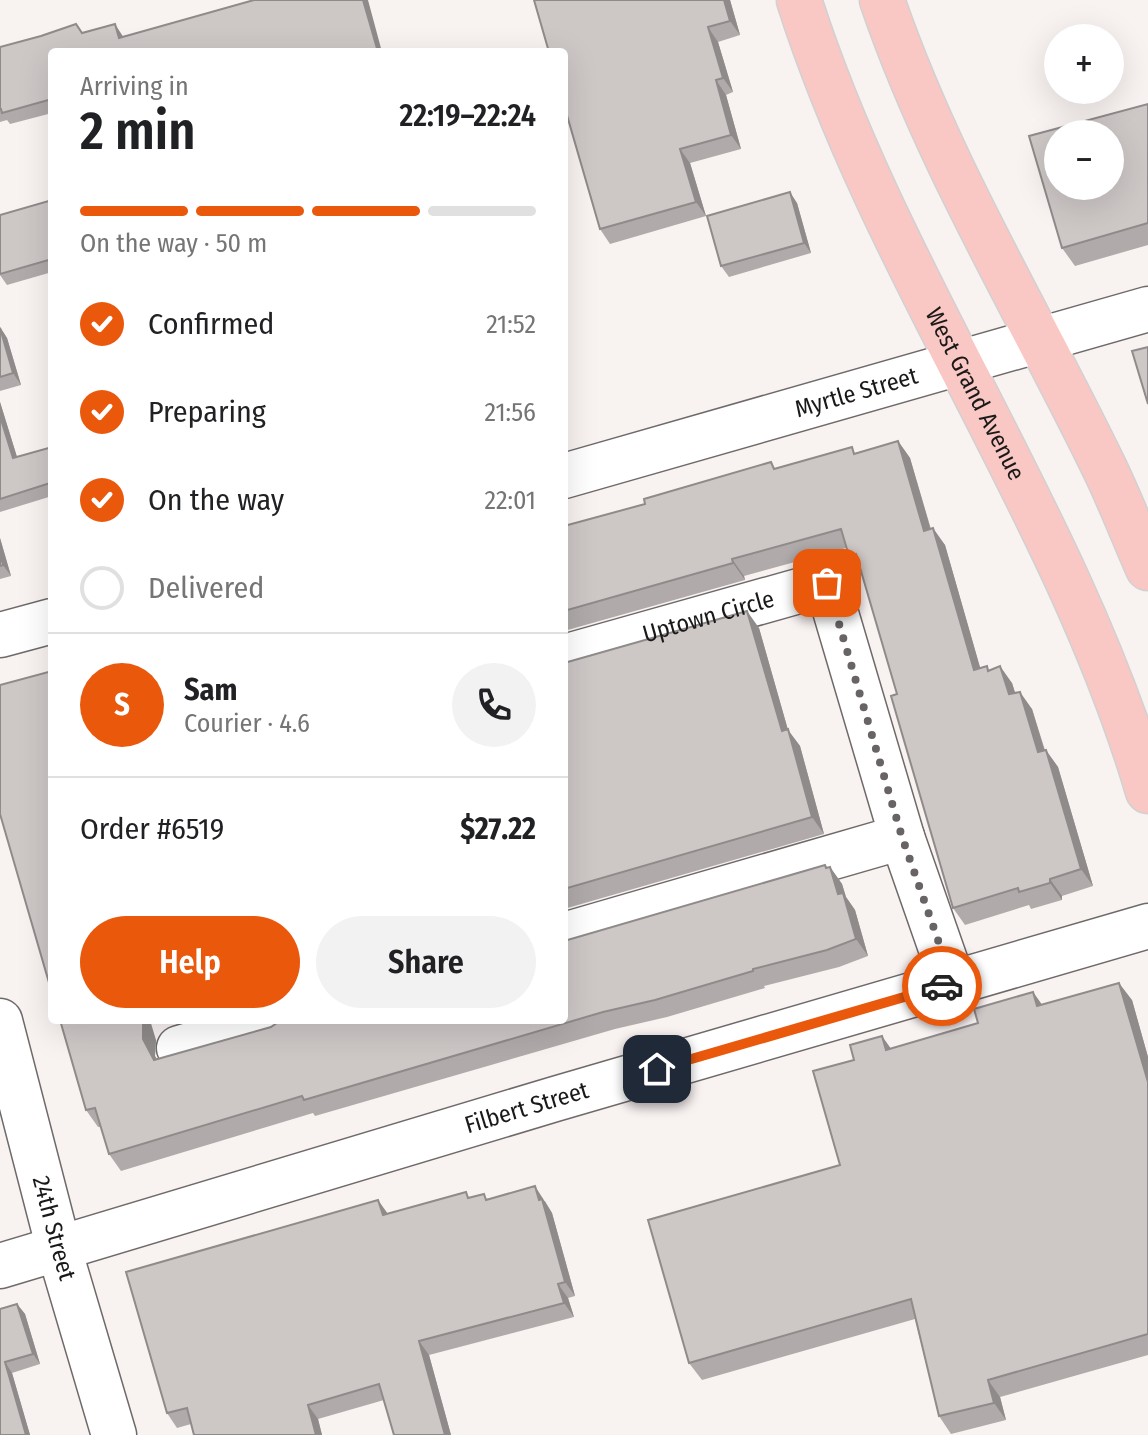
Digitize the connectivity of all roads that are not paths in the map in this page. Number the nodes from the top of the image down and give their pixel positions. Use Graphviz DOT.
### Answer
graph roads {
  1 [pos="799,0"];
  2 [pos="882,0"];
  3 [pos="1148,309"];
  4 [pos="1039,342"];
  5 [pos="960,362"];
  6 [pos="568,475"];
  7 [pos="1148,568"];
  8 [pos="48,622"];
  9 [pos="0,635"];
  10 [pos="568,656"];
  11 [pos="1148,791"];
  12 [pos="902,837"];
  13 [pos="1148,926"];
  14 [pos="568,934"];
  15 [pos="953,983"];
  16 [pos="0,1021"];
  17 [pos="262,1024"];
  18 [pos="180,1049"];
  19 [pos="59,1249"];
  20 [pos="0,1266"];
  21 [pos="114,1435"];
  1 -- 5 [label="main road, West Grand Avenue"];
  2 -- 4 [label="main road"];
  3 -- 4 [label="street, Myrtle Street"];
  4 -- 5 [label="street, Myrtle Street"];
  4 -- 7 [label="main road"];
  5 -- 6 [label="street, Myrtle Street"];
  5 -- 11 [label="main road, West Grand Avenue"];
  8 -- 9 [label="street"];
  10 -- 12 [label="street, Uptown Circle"];
  12 -- 14 [label="street"];
  12 -- 15 [label="street, Uptown Circle"];
  13 -- 15 [label="street, Filbert Street"];
  15 -- 19 [label="street, Filbert Street"];
  16 -- 19 [label="street, 24th Street"];
  17 -- 18 [label="street"];
  19 -- 20 [label="street, Filbert Street"];
  19 -- 21 [label="street, 24th Street"];
}
